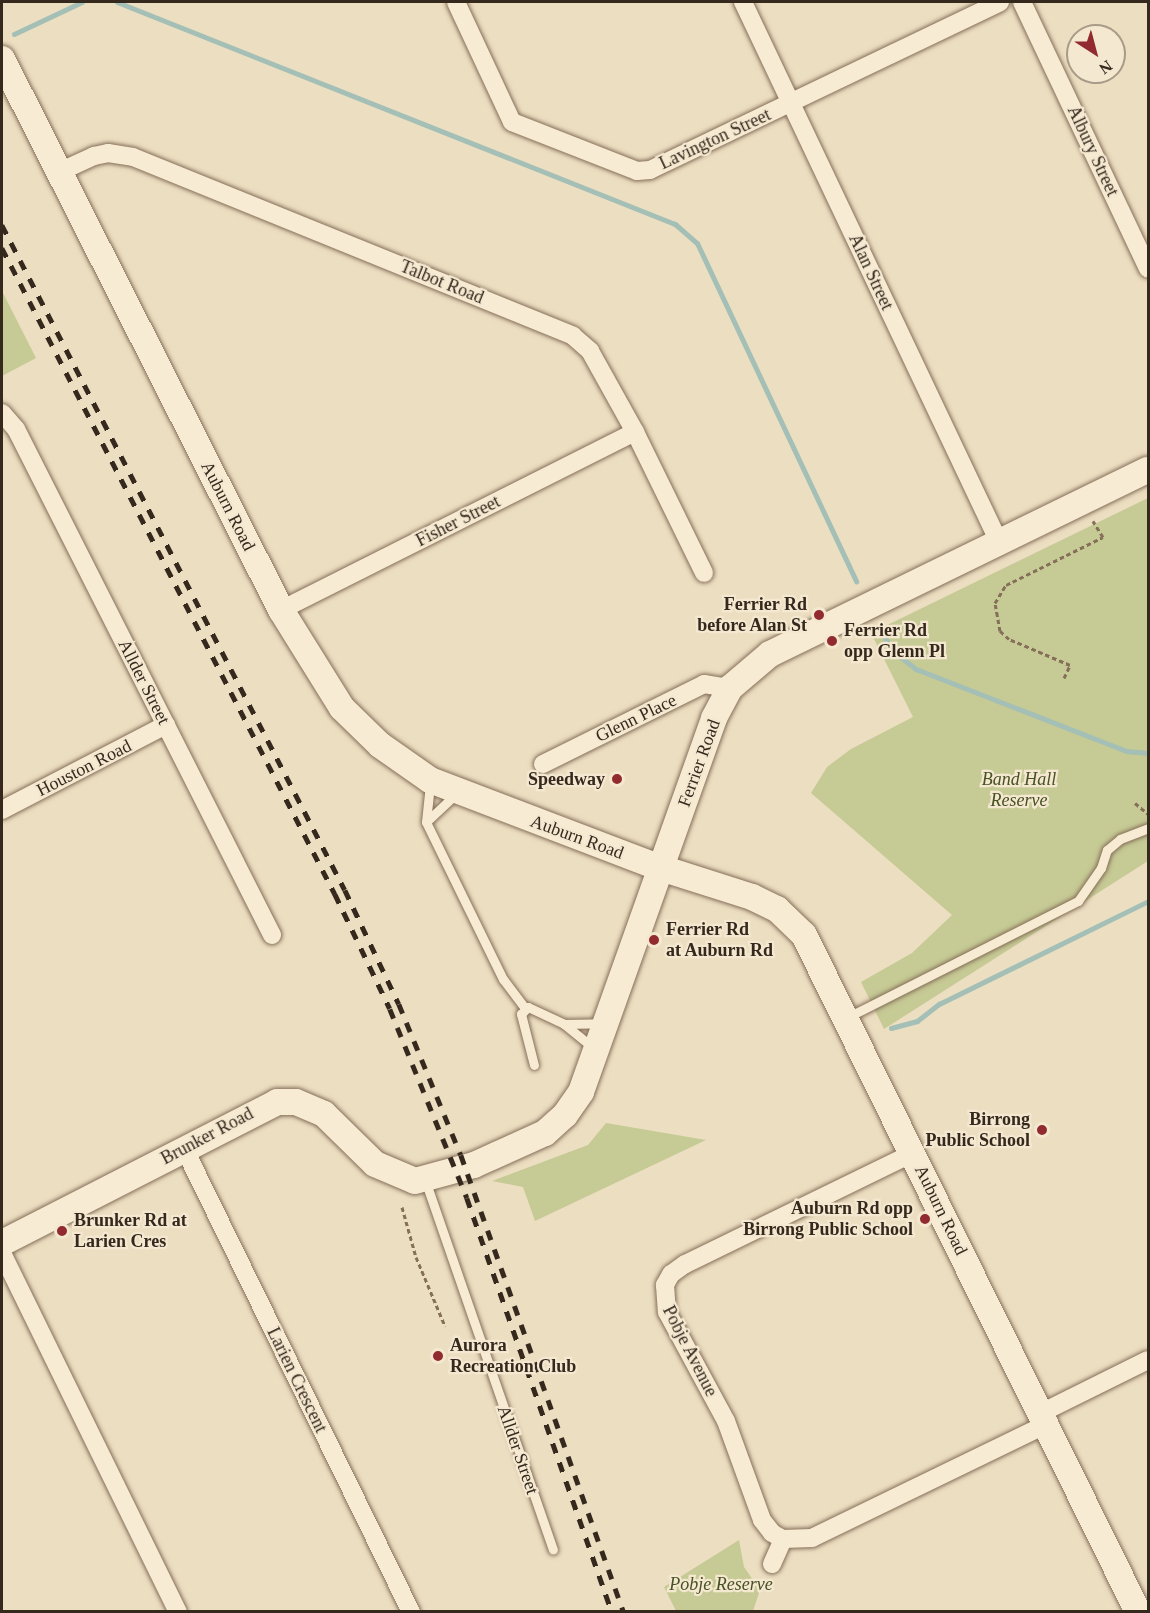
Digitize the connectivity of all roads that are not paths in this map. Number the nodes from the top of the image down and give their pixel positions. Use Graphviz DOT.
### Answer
graph roads {
  1 [pos="456,2"];
  2 [pos="744,2"];
  3 [pos="999,2"];
  4 [pos="1022,2"];
  5 [pos="2,59"];
  6 [pos="792,103"];
  7 [pos="57,173"];
  8 [pos="1149,269"];
  9 [pos="2,413"];
  10 [pos="635,432"];
  11 [pos="1149,470"];
  12 [pos="999,542"];
  13 [pos="704,573"];
  14 [pos="281,610"];
  15 [pos="730,688"];
  16 [pos="166,725"];
  17 [pos="543,764"];
  18 [pos="430,780"];
  19 [pos="458,792"];
  20 [pos="2,810"];
  21 [pos="426,822"];
  22 [pos="1149,828"];
  23 [pos="661,868"];
  24 [pos="272,935"];
  25 [pos="525,1008"];
  26 [pos="848,1017"];
  27 [pos="607,1022"];
  28 [pos="564,1024"];
  29 [pos="597,1051"];
  30 [pos="534,1065"];
  31 [pos="184,1148"];
  32 [pos="913,1153"];
  33 [pos="415,1180"];
  34 [pos="2,1244"];
  35 [pos="2,1253"];
  36 [pos="1149,1359"];
  37 [pos="1044,1419"];
  38 [pos="783,1539"];
  39 [pos="553,1549"];
  40 [pos="772,1564"];
  41 [pos="178,1611"];
  42 [pos="411,1611"];
  43 [pos="1138,1611"];
  1 -- 6 [label="street, Lavington Street"];
  2 -- 6 [label="street, Alan Street"];
  3 -- 6 [label="street, Lavington Street"];
  4 -- 8 [label="street, Albury Street"];
  5 -- 7 [label="main road, Auburn Road"];
  6 -- 12 [label="street, Alan Street"];
  7 -- 10 [label="street, Talbot Road"];
  7 -- 14 [label="main road, Auburn Road"];
  9 -- 16 [label="street, Allder Street"];
  10 -- 13 [label="street, Talbot Road"];
  10 -- 14 [label="street, Fisher Street"];
  11 -- 12 [label="main road, Ferrier Road"];
  12 -- 15 [label="main road, Ferrier Road"];
  14 -- 18 [label="main road, Auburn Road"];
  15 -- 17 [label="street, Glenn Place"];
  15 -- 23 [label="main road, Ferrier Road"];
  16 -- 20 [label="street, Houston Road"];
  16 -- 24 [label="street, Allder Street"];
  18 -- 19 [label="main road, Auburn Road"];
  18 -- 21 [label="lane"];
  19 -- 21 [label="lane"];
  19 -- 23 [label="main road, Auburn Road"];
  21 -- 25 [label="lane"];
  22 -- 26 [label="lane"];
  23 -- 26 [label="main road, Auburn Road"];
  23 -- 27 [label="main road, Ferrier Road"];
  25 -- 28 [label="lane"];
  25 -- 30 [label="lane"];
  26 -- 32 [label="main road, Auburn Road"];
  27 -- 28 [label="lane"];
  27 -- 29 [label="main road, Ferrier Road"];
  28 -- 29 [label="lane"];
  29 -- 33 [label="main road, Ferrier Road"];
  31 -- 33 [label="main road, Brunker Road"];
  31 -- 34 [label="main road, Brunker Road"];
  31 -- 42 [label="street, Larien Crescent"];
  32 -- 37 [label="main road, Auburn Road"];
  32 -- 38 [label="street, Pobje Avenue"];
  33 -- 39 [label="lane, Allder Street"];
  35 -- 41 [label="street"];
  36 -- 37 [label="street"];
  37 -- 38 [label="street"];
  37 -- 43 [label="main road, Auburn Road"];
  38 -- 40 [label="street"];
}
